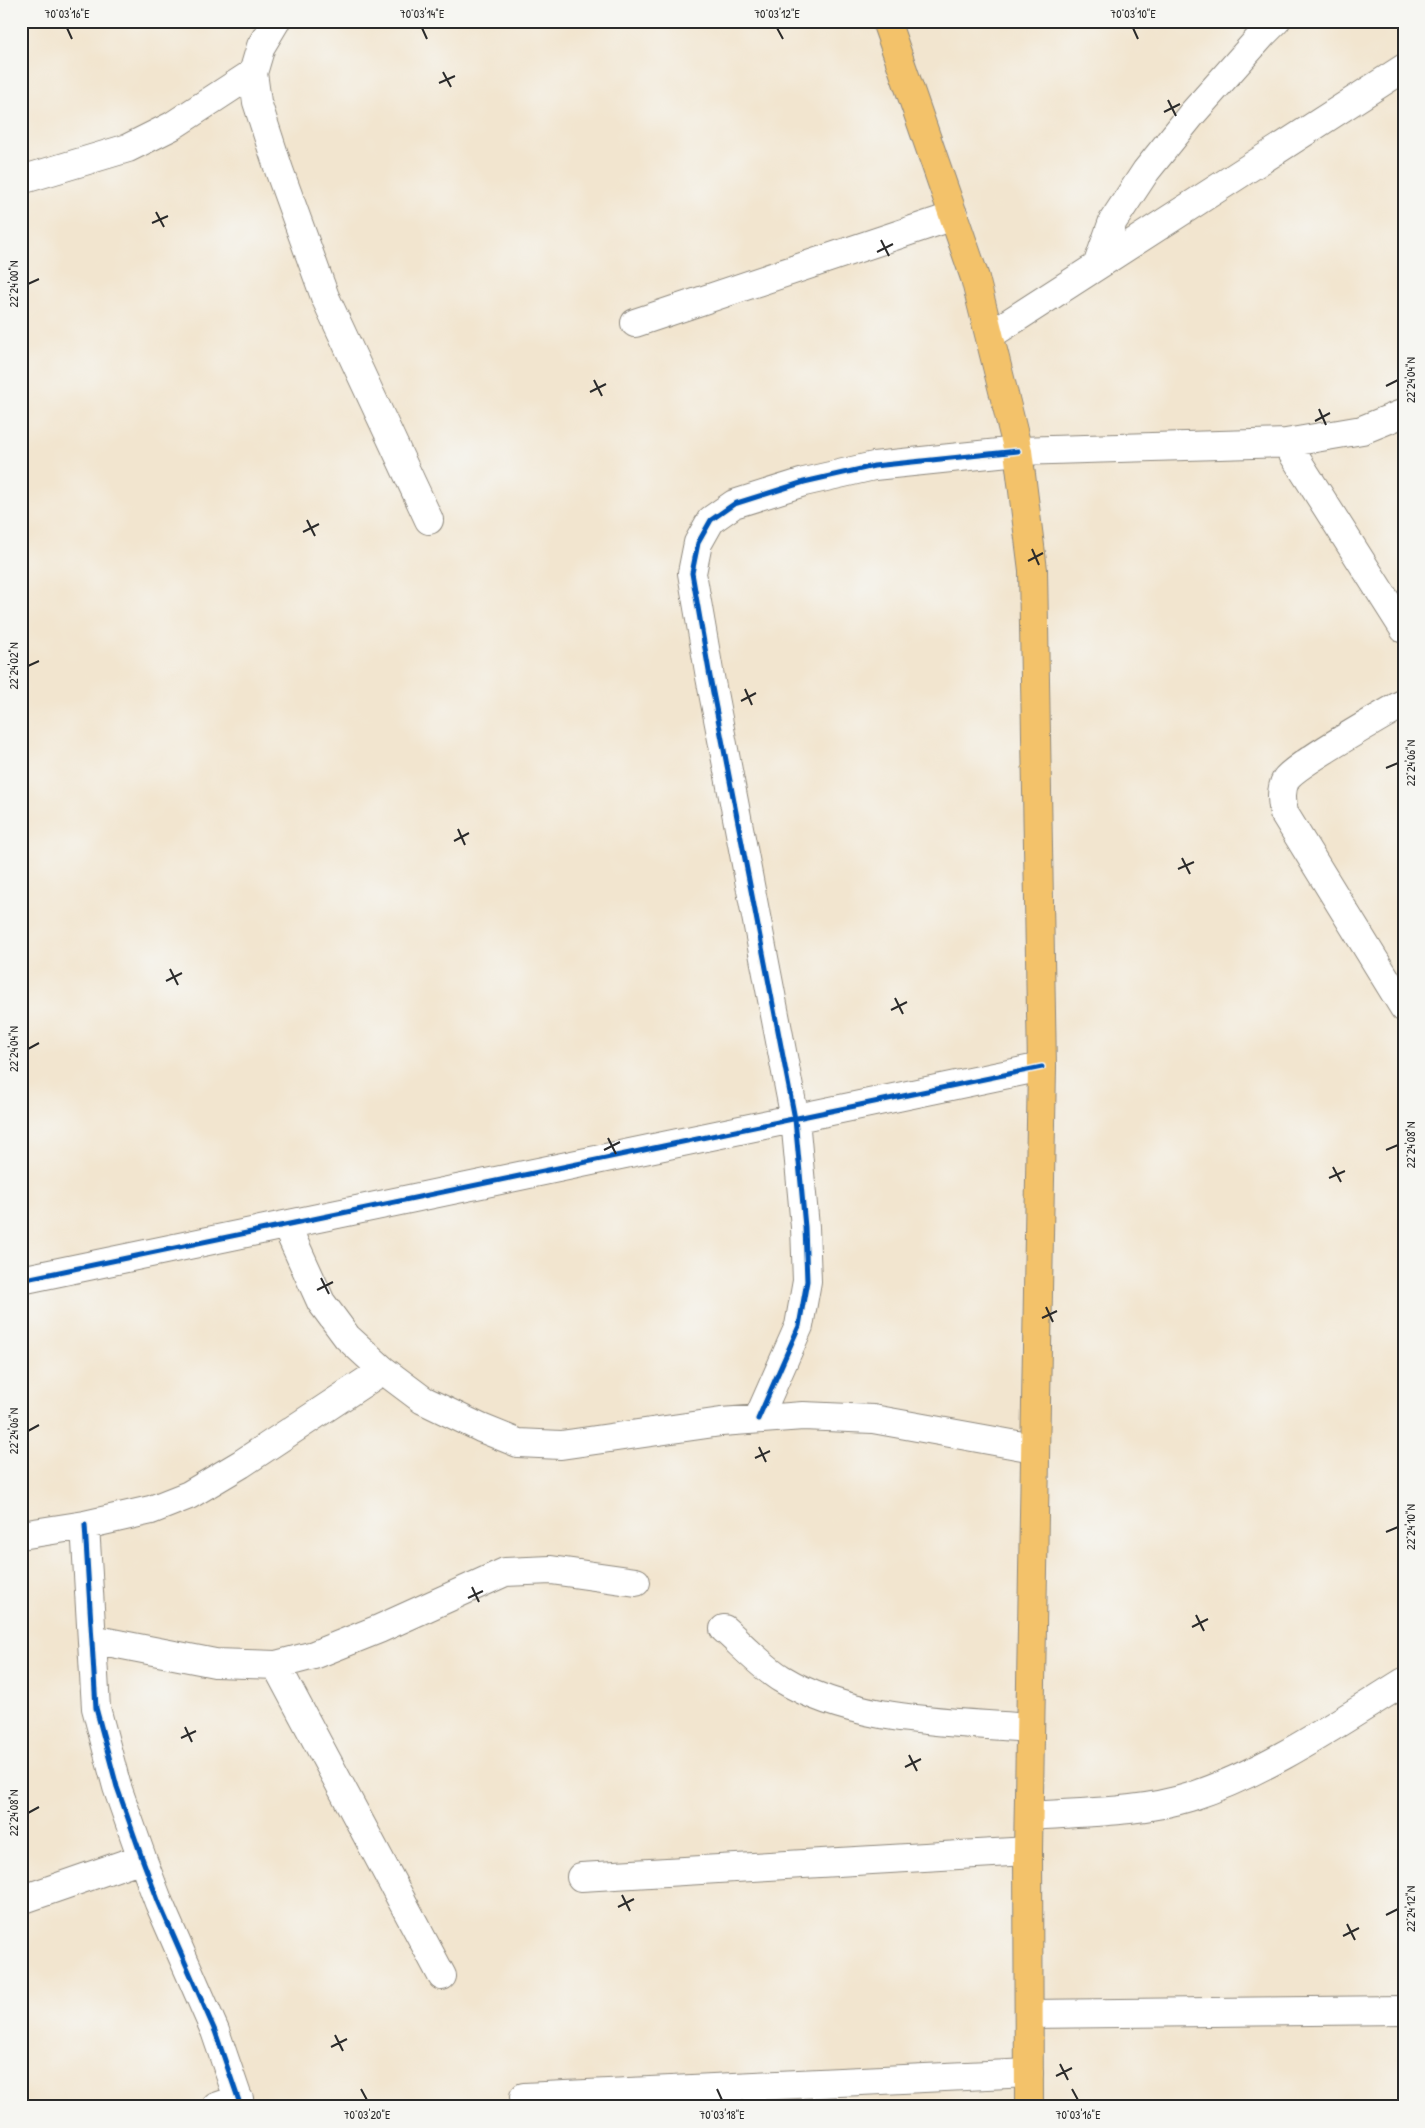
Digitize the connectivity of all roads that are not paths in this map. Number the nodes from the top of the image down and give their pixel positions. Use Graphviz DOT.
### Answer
graph roads {
  1 [pos="276,21"];
  2 [pos="886,21"];
  3 [pos="1276,21"];
  4 [pos="1404,68"];
  5 [pos="253,73"];
  6 [pos="21,180"];
  7 [pos="954,216"];
  8 [pos="1097,266"];
  9 [pos="635,323"];
  10 [pos="990,335"];
  11 [pos="1404,413"];
  12 [pos="1286,443"];
  13 [pos="1018,451"];
  14 [pos="429,520"];
  15 [pos="1404,629"];
  16 [pos="1404,703"];
  17 [pos="1404,1008"];
  18 [pos="1042,1067"];
  19 [pos="795,1119"];
  20 [pos="286,1225"];
  21 [pos="21,1280"];
  22 [pos="383,1370"];
  23 [pos="758,1419"];
  24 [pos="1034,1448"];
  25 [pos="85,1525"];
  26 [pos="21,1536"];
  27 [pos="636,1582"];
  28 [pos="724,1629"];
  29 [pos="92,1639"];
  30 [pos="276,1665"];
  31 [pos="1404,1682"];
  32 [pos="1030,1728"];
  33 [pos="1029,1816"];
  34 [pos="1028,1851"];
  35 [pos="142,1858"];
  36 [pos="581,1877"];
  37 [pos="21,1900"];
  38 [pos="442,1976"];
  39 [pos="1404,2010"];
  40 [pos="1029,2014"];
  41 [pos="1029,2073"];
  42 [pos="524,2097"];
  43 [pos="232,2104"];
  44 [pos="1029,2107"];
  1 -- 5 [label="street"];
  2 -- 7 [label="main road"];
  3 -- 8 [label="street"];
  4 -- 8 [label="street"];
  5 -- 6 [label="street"];
  5 -- 14 [label="street"];
  7 -- 9 [label="street"];
  7 -- 10 [label="main road"];
  8 -- 10 [label="street"];
  10 -- 13 [label="main road"];
  11 -- 12 [label="street"];
  12 -- 13 [label="street"];
  12 -- 15 [label="street"];
  13 -- 18 [label="main road"];
  13 -- 19 [label="street"];
  16 -- 17 [label="street"];
  18 -- 19 [label="street"];
  18 -- 24 [label="main road"];
  19 -- 20 [label="street"];
  19 -- 23 [label="street"];
  20 -- 21 [label="street"];
  20 -- 22 [label="street"];
  22 -- 23 [label="street"];
  22 -- 25 [label="street"];
  23 -- 24 [label="street"];
  24 -- 32 [label="main road"];
  25 -- 26 [label="street"];
  25 -- 29 [label="street"];
  27 -- 30 [label="street"];
  28 -- 32 [label="street"];
  29 -- 30 [label="street"];
  29 -- 35 [label="street"];
  30 -- 38 [label="street"];
  31 -- 33 [label="street"];
  32 -- 33 [label="main road"];
  33 -- 34 [label="main road"];
  34 -- 36 [label="street"];
  34 -- 40 [label="main road"];
  35 -- 37 [label="street"];
  35 -- 43 [label="street"];
  39 -- 40 [label="street"];
  40 -- 41 [label="main road"];
  41 -- 42 [label="street"];
  41 -- 44 [label="main road"];
}
